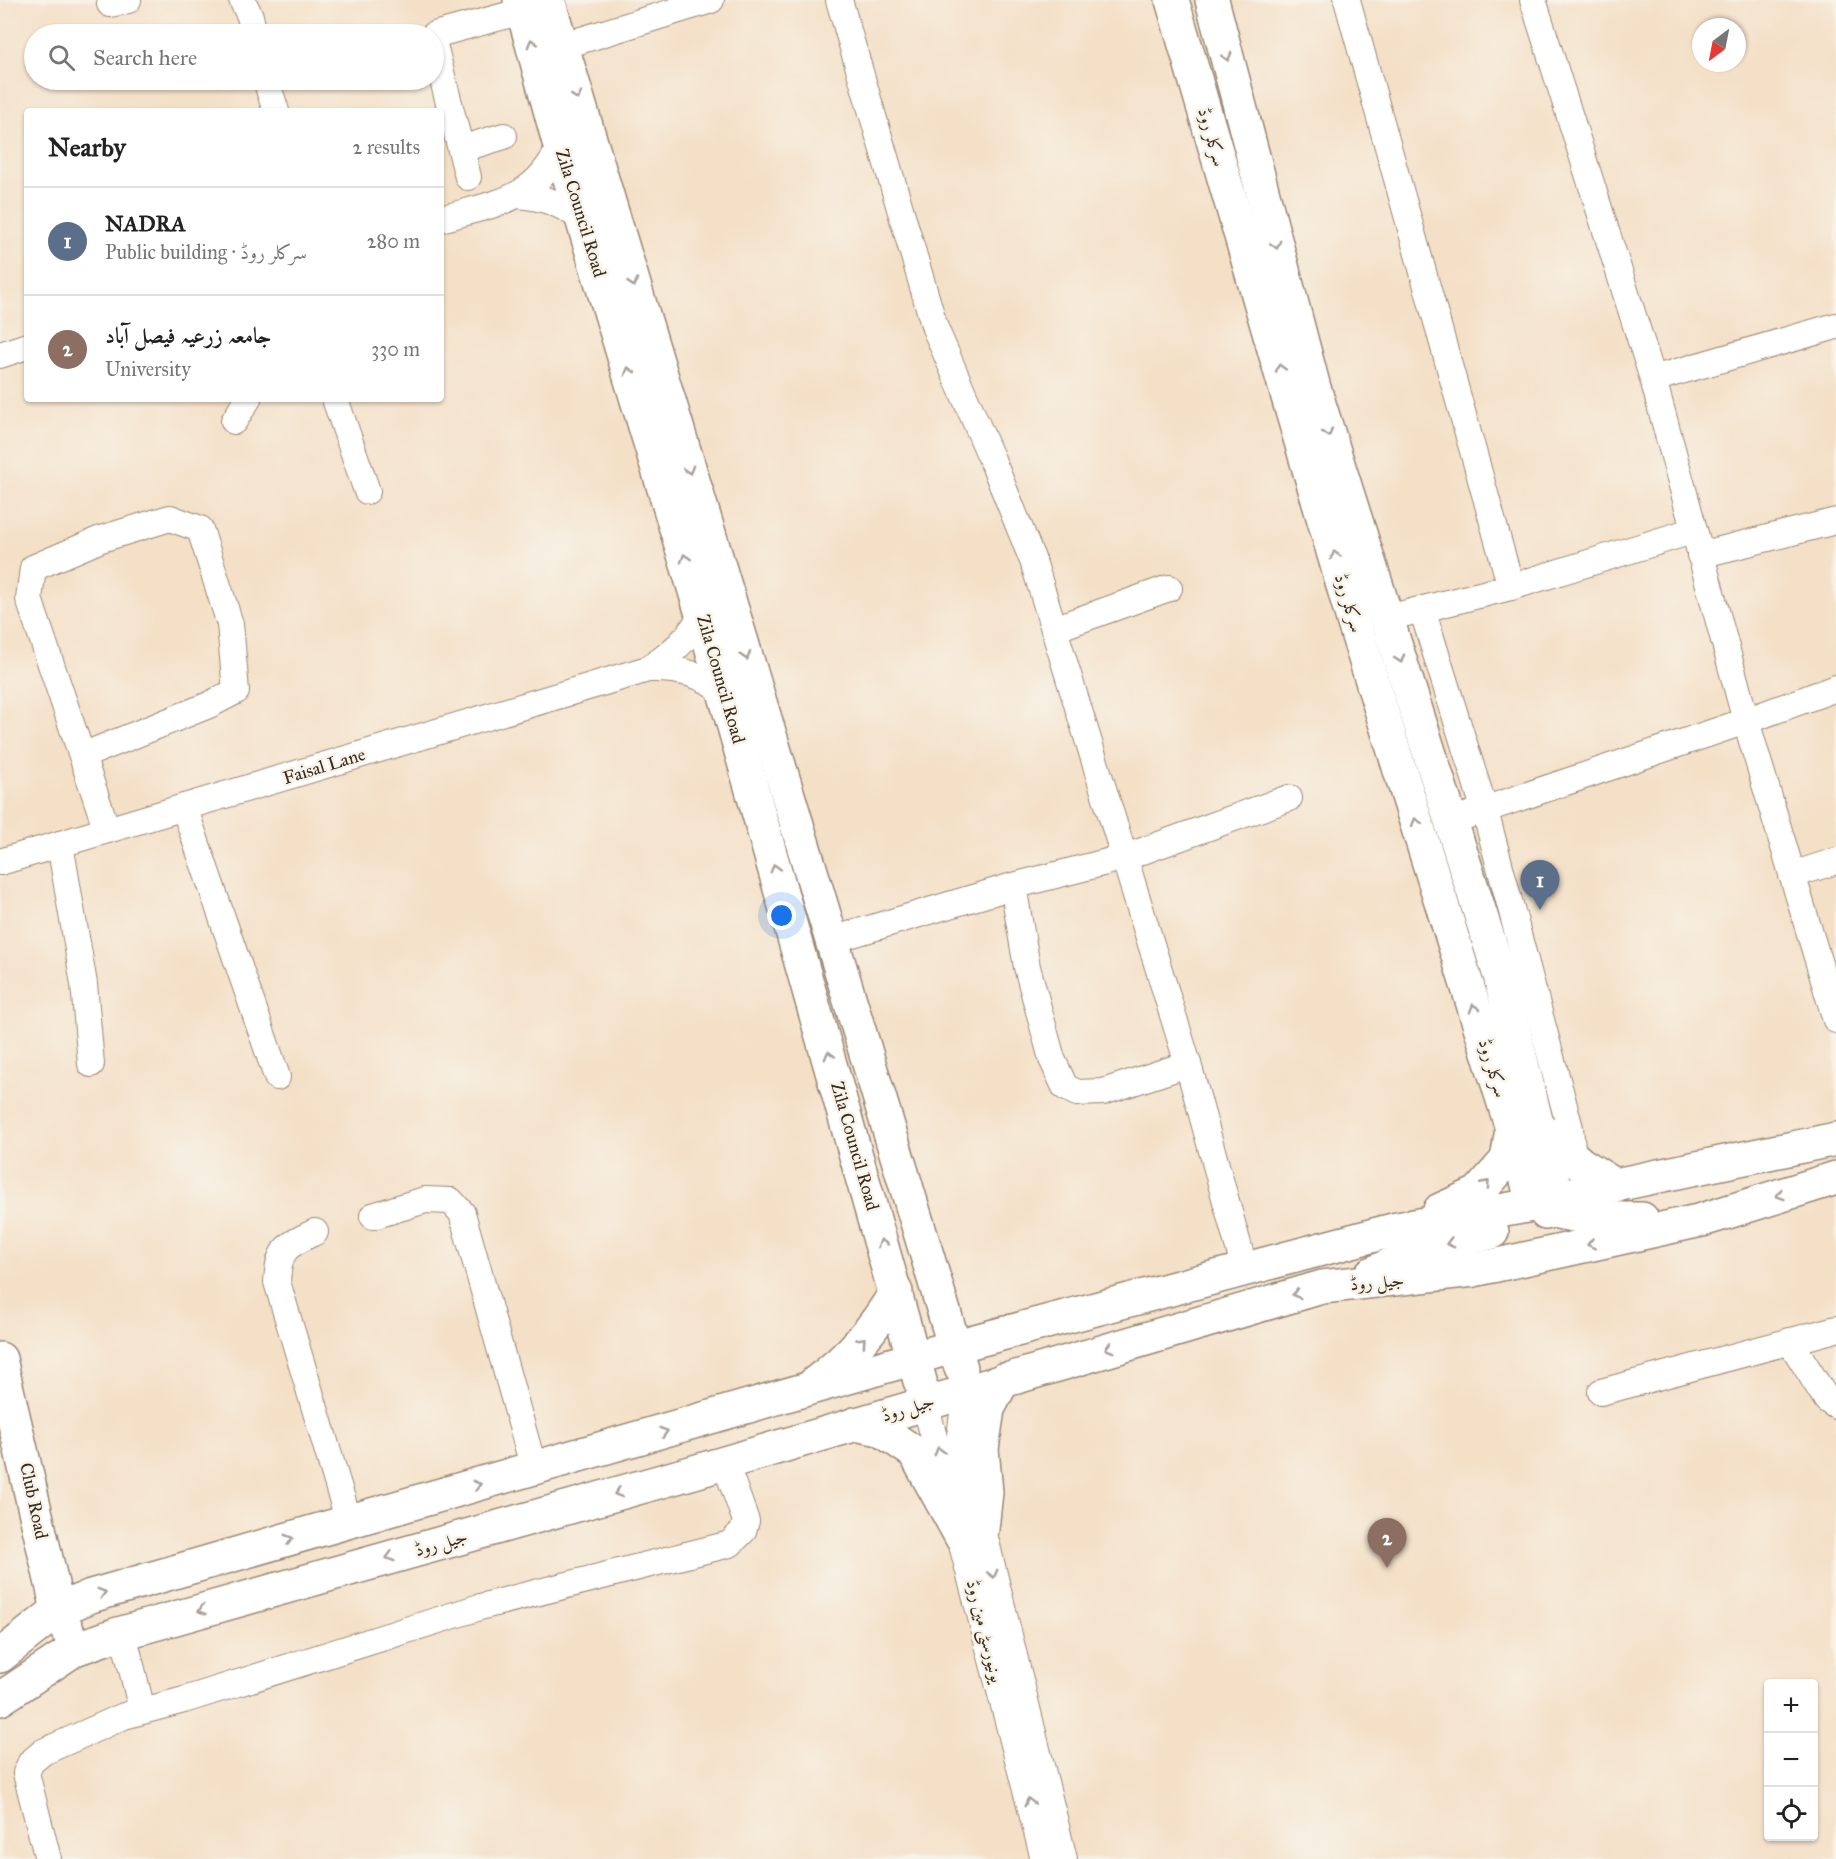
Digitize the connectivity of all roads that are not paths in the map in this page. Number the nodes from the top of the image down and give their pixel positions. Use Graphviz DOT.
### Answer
graph roads {
  1 [pos="242,0"];
  2 [pos="711,0"];
  3 [pos="839,0"];
  4 [pos="1172,0"];
  5 [pos="1212,0"];
  6 [pos="1347,0"];
  7 [pos="1533,0"];
  8 [pos="530,4"];
  9 [pos="252,24"];
  10 [pos="444,25"];
  11 [pos="562,46"];
  12 [pos="444,84"];
  13 [pos="269,90"];
  14 [pos="275,108"];
  15 [pos="504,136"];
  16 [pos="560,146"];
  17 [pos="461,149"];
  18 [pos="468,177"];
  19 [pos="518,195"];
  20 [pos="444,218"];
  21 [pos="583,219"];
  22 [pos="1836,326"];
  23 [pos="24,347"];
  24 [pos="0,355"];
  25 [pos="1653,379"];
  26 [pos="246,402"];
  27 [pos="336,402"];
  28 [pos="234,421"];
  29 [pos="367,491"];
  30 [pos="1836,521"];
  31 [pos="1692,531"];
  32 [pos="1700,555"];
  33 [pos="1511,587"];
  34 [pos="1169,588"];
  35 [pos="1422,609"];
  36 [pos="702,614"];
  37 [pos="1387,618"];
  38 [pos="1054,629"];
  39 [pos="648,669"];
  40 [pos="1836,687"];
  41 [pos="726,695"];
  42 [pos="1746,721"];
  43 [pos="82,756"];
  44 [pos="1289,798"];
  45 [pos="184,807"];
  46 [pos="1485,811"];
  47 [pos="1451,821"];
  48 [pos="107,831"];
  49 [pos="60,844"];
  50 [pos="1126,856"];
  51 [pos="1836,861"];
  52 [pos="0,862"];
  53 [pos="1792,875"];
  54 [pos="1013,886"];
  55 [pos="831,940"];
  56 [pos="1836,1020"];
  57 [pos="91,1064"];
  58 [pos="1188,1064"];
  59 [pos="278,1077"];
  60 [pos="1525,1128"];
  61 [pos="1836,1139"];
  62 [pos="1572,1143"];
  63 [pos="1836,1178"];
  64 [pos="1616,1186"];
  65 [pos="1547,1204"];
  66 [pos="373,1216"];
  67 [pos="1702,1220"];
  68 [pos="1398,1229"];
  69 [pos="315,1232"];
  70 [pos="1245,1270"];
  71 [pos="1347,1284"];
  72 [pos="896,1292"];
  73 [pos="1836,1329"];
  74 [pos="1790,1341"];
  75 [pos="956,1346"];
  76 [pos="0,1359"];
  77 [pos="916,1359"];
  78 [pos="1003,1380"];
  79 [pos="966,1391"];
  80 [pos="801,1392"];
  81 [pos="1602,1392"];
  82 [pos="6,1400"];
  83 [pos="925,1403"];
  84 [pos="1836,1406"];
  85 [pos="855,1424"];
  86 [pos="724,1463"];
  87 [pos="534,1469"];
  88 [pos="349,1522"];
  89 [pos="972,1534"];
  90 [pos="58,1610"];
  91 [pos="123,1633"];
  92 [pos="75,1649"];
  93 [pos="0,1656"];
  94 [pos="0,1699"];
  95 [pos="142,1710"];
  96 [pos="48,1859"];
  97 [pos="1044,1859"];
  98 [pos="1064,1859"];
  1 -- 9 [label="street"];
  2 -- 11 [label="street"];
  3 -- 38 [label="street"];
  60 -- 4 [label="main road, سرکلر روڈ, one-way"];
  5 -- 37 [label="main road, سرکلر روڈ, one-way"];
  6 -- 33 [label="street"];
  7 -- 25 [label="street"];
  8 -- 10 [label="street"];
  8 -- 11 [label="main road, Zila Council Road"];
  16 -- 8 [label="main road, Zila Council Road, one-way"];
  11 -- 55 [label="main road, Zila Council Road, one-way"];
  12 -- 17 [label="street"];
  13 -- 14 [label="street"];
  15 -- 17 [label="street"];
  16 -- 19 [label="street"];
  16 -- 21 [label="main road, Zila Council Road"];
  17 -- 18 [label="street"];
  19 -- 20 [label="street"];
  19 -- 21 [label="street"];
  36 -- 21 [label="main road, Zila Council Road, one-way"];
  22 -- 25 [label="street"];
  23 -- 24 [label="street"];
  25 -- 31 [label="street"];
  26 -- 28 [label="street"];
  27 -- 29 [label="street"];
  30 -- 32 [label="street"];
  31 -- 32 [label="street"];
  31 -- 33 [label="street"];
  32 -- 42 [label="street"];
  33 -- 35 [label="street"];
  34 -- 38 [label="street"];
  35 -- 37 [label="street"];
  35 -- 46 [label="street"];
  36 -- 39 [label="street, Faisal Lane"];
  36 -- 41 [label="main road, Zila Council Road"];
  37 -- 47 [label="main road, سرکلر روڈ, one-way"];
  38 -- 50 [label="street"];
  39 -- 41 [label="street, Faisal Lane"];
  39 -- 45 [label="street, Faisal Lane"];
  40 -- 42 [label="street"];
  72 -- 41 [label="main road, Zila Council Road, one-way"];
  42 -- 46 [label="street"];
  42 -- 53 [label="street"];
  43 -- 43 [label="street"];
  43 -- 48 [label="street"];
  44 -- 50 [label="street"];
  45 -- 48 [label="street, Faisal Lane"];
  45 -- 59 [label="street"];
  46 -- 47 [label="street"];
  46 -- 62 [label="street"];
  47 -- 60 [label="main road, سرکلر روڈ"];
  48 -- 49 [label="street, Faisal Lane"];
  49 -- 52 [label="street, Faisal Lane"];
  49 -- 57 [label="street"];
  50 -- 54 [label="street"];
  50 -- 58 [label="street"];
  51 -- 53 [label="street"];
  53 -- 56 [label="street"];
  54 -- 55 [label="street"];
  54 -- 58 [label="street"];
  55 -- 75 [label="main road, Zila Council Road"];
  58 -- 70 [label="street"];
  60 -- 62 [label="main road"];
  60 -- 65 [label="main road, سرکلر روڈ"];
  68 -- 60 [label="main road, one-way"];
  61 -- 64 [label="main road"];
  62 -- 64 [label="main road"];
  63 -- 67 [label="main road, جیل روڈ, one-way"];
  64 -- 65 [label="main road"];
  65 -- 67 [label="main road"];
  65 -- 68 [label="main road"];
  65 -- 71 [label="main road, one-way"];
  66 -- 87 [label="street"];
  67 -- 71 [label="main road, جیل روڈ, one-way"];
  68 -- 70 [label="main road"];
  69 -- 88 [label="street"];
  70 -- 75 [label="main road"];
  71 -- 78 [label="main road, جیل روڈ, one-way"];
  72 -- 77 [label="main road, Zila Council Road"];
  80 -- 72 [label="main road, one-way"];
  73 -- 74 [label="street"];
  74 -- 81 [label="street"];
  74 -- 84 [label="street"];
  75 -- 77 [label="main road"];
  75 -- 79 [label="main road, Zila Council Road"];
  76 -- 82 [label="main road, Club Road"];
  77 -- 80 [label="main road"];
  77 -- 83 [label="main road, Zila Council Road"];
  78 -- 79 [label="main road, جیل روڈ"];
  78 -- 89 [label="main road"];
  79 -- 83 [label="main road, جیل روڈ"];
  79 -- 89 [label="street, یونیورسٹی مین روڈ"];
  87 -- 80 [label="main road, one-way"];
  82 -- 90 [label="main road, Club Road"];
  83 -- 85 [label="main road, جیل روڈ"];
  89 -- 83 [label="street, یونیورسٹی مین روڈ, one-way"];
  85 -- 86 [label="main road, جیل روڈ"];
  85 -- 89 [label="main road"];
  86 -- 91 [label="main road, جیل روڈ, one-way"];
  86 -- 95 [label="street"];
  88 -- 87 [label="main road, one-way"];
  90 -- 88 [label="main road, one-way"];
  97 -- 89 [label="street, یونیورسٹی مین روڈ, one-way"];
  89 -- 98 [label="street, یونیورسٹی مین روڈ, one-way"];
  90 -- 92 [label="main road, Club Road"];
  90 -- 93 [label="main road"];
  91 -- 92 [label="main road, جیل روڈ"];
  91 -- 95 [label="street"];
  92 -- 94 [label="main road, جیل روڈ"];
  95 -- 96 [label="street"];
}
